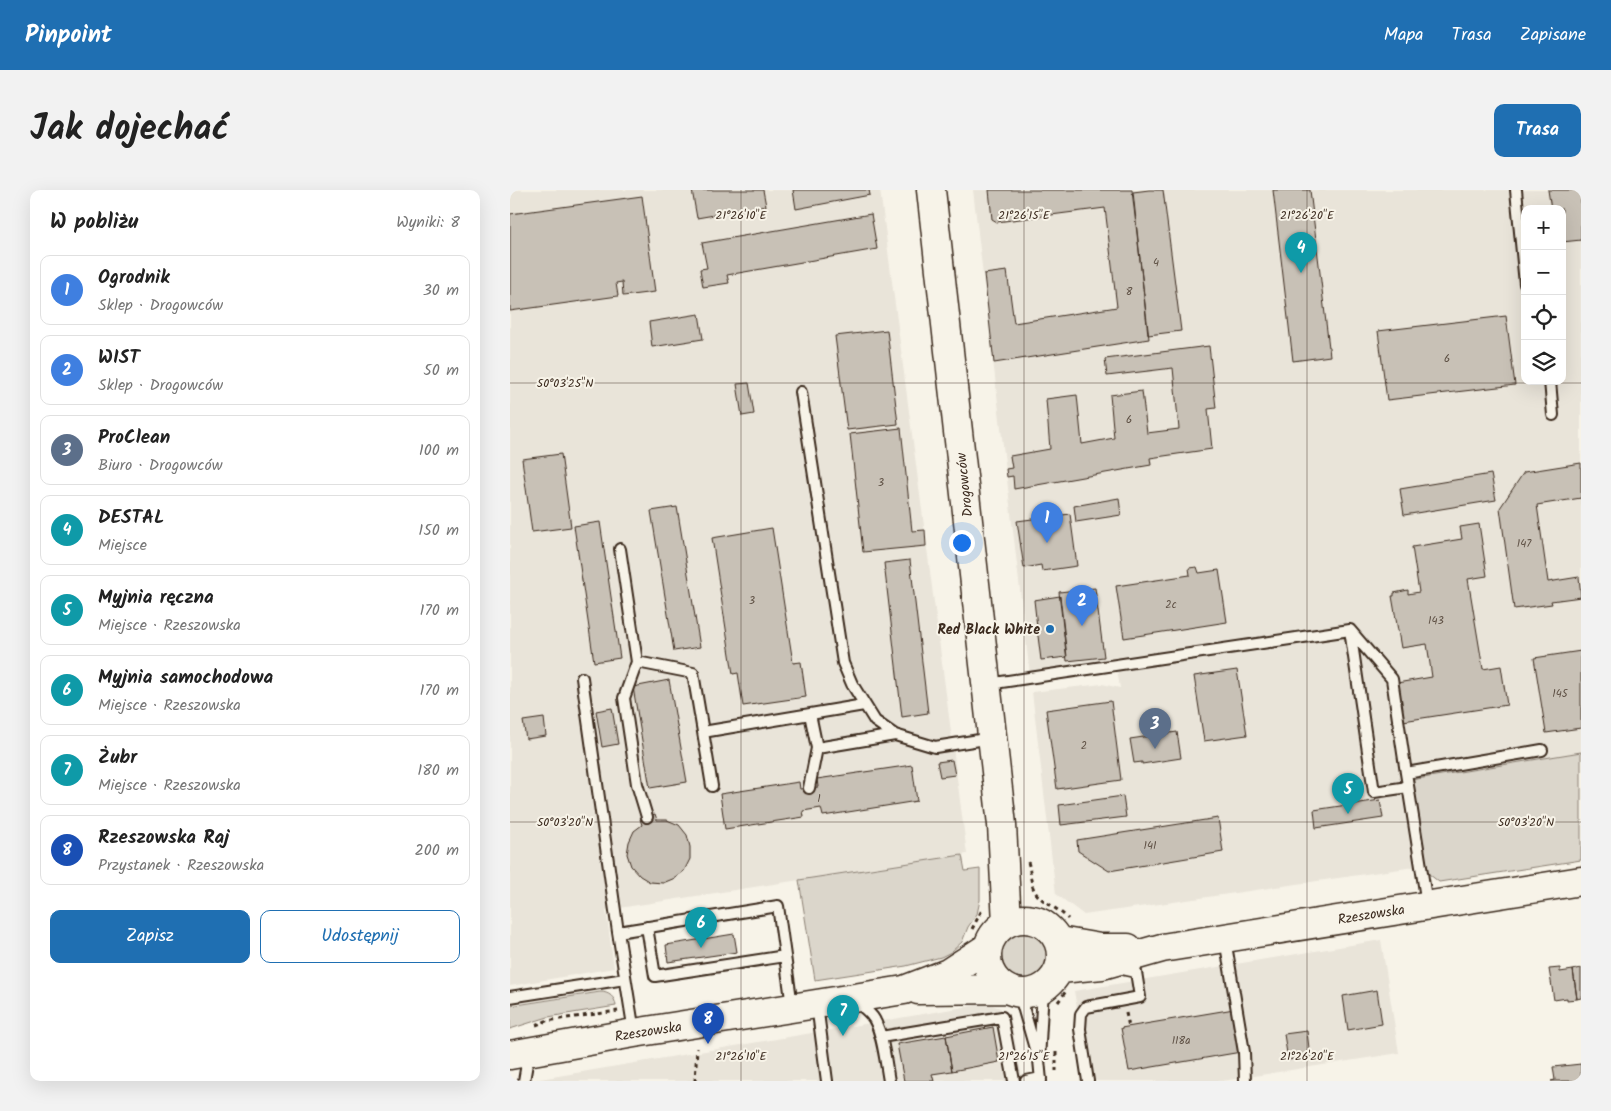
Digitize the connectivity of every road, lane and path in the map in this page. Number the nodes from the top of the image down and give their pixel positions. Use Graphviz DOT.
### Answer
graph roads {
  1 [pos="931,190"];
  2 [pos="1516,190"];
  3 [pos="1522,250"];
  4 [pos="1550,385"];
  5 [pos="801,392"];
  6 [pos="1553,415"];
  7 [pos="620,549"];
  8 [pos="1350,630"];
  9 [pos="637,662"];
  10 [pos="582,678"];
  11 [pos="987,684"];
  12 [pos="864,705"];
  13 [pos="810,714"];
  14 [pos="703,732"];
  15 [pos="895,735"];
  16 [pos="992,738"];
  17 [pos="817,748"];
  18 [pos="1542,750"];
  19 [pos="1406,773"];
  20 [pos="712,786"];
  21 [pos="1408,787"];
  22 [pos="809,788"];
  23 [pos="647,816"];
  24 [pos="1581,881"];
  25 [pos="1033,885"];
  26 [pos="1428,905"];
  27 [pos="1018,921"];
  28 [pos="647,927"];
  29 [pos="618,932"];
  30 [pos="1065,932"];
  31 [pos="1225,938"];
  32 [pos="988,948"];
  33 [pos="1162,948"];
  34 [pos="785,956"];
  35 [pos="1102,965"];
  36 [pos="625,979"];
  37 [pos="1043,988"];
  38 [pos="904,990"];
  39 [pos="510,997"];
  40 [pos="854,999"];
  41 [pos="804,1006"];
  42 [pos="614,1011"];
  43 [pos="571,1017"];
  44 [pos="1128,1021"];
  45 [pos="1129,1027"];
  46 [pos="634,1033"];
  47 [pos="881,1037"];
  48 [pos="697,1048"];
  49 [pos="519,1053"];
  50 [pos="1039,1060"];
  51 [pos="1041,1080"];
  52 [pos="524,1081"];
  53 [pos="696,1081"];
  54 [pos="827,1081"];
  55 [pos="889,1081"];
  56 [pos="1014,1081"];
  57 [pos="1026,1081"];
  58 [pos="1088,1081"];
  59 [pos="1245,1081"];
  1 -- 11 [label="street, Drogowców"];
  2 -- 3 [label="lane"];
  4 -- 6 [label="lane"];
  5 -- 12 [label="lane"];
  7 -- 9 [label="lane"];
  8 -- 11 [label="lane"];
  8 -- 19 [label="lane"];
  8 -- 21 [label="lane"];
  9 -- 14 [label="lane"];
  9 -- 23 [label="lane"];
  10 -- 29 [label="lane"];
  11 -- 16 [label="street, Drogowców"];
  12 -- 13 [label="lane"];
  12 -- 15 [label="lane"];
  13 -- 14 [label="lane"];
  13 -- 17 [label="lane"];
  14 -- 20 [label="lane"];
  15 -- 16 [label="lane"];
  15 -- 17 [label="lane"];
  16 -- 27 [label="street, Drogowców"];
  17 -- 22 [label="lane"];
  18 -- 19 [label="lane"];
  19 -- 21 [label="lane"];
  21 -- 26 [label="lane"];
  24 -- 26 [label="street, Rzeszowska"];
  25 -- 30 [label="path"];
  26 -- 31 [label="street, Rzeszowska"];
  27 -- 30 [label="street"];
  27 -- 32 [label="street"];
  28 -- 29 [label="lane"];
  28 -- 34 [label="lane"];
  28 -- 34 [label="lane"];
  29 -- 36 [label="lane"];
  30 -- 33 [label="street, Rzeszowska"];
  30 -- 37 [label="street"];
  31 -- 33 [label="street, Rzeszowska"];
  31 -- 59 [label="lane"];
  32 -- 37 [label="street"];
  32 -- 38 [label="street, Rzeszowska"];
  33 -- 35 [label="street, Rzeszowska"];
  34 -- 41 [label="lane"];
  35 -- 37 [label="street, Rzeszowska"];
  35 -- 58 [label="lane"];
  36 -- 39 [label="lane"];
  36 -- 46 [label="lane"];
  37 -- 38 [label="street, Rzeszowska"];
  37 -- 50 [label="lane"];
  37 -- 50 [label="lane"];
  38 -- 40 [label="street, Rzeszowska"];
  40 -- 41 [label="street, Rzeszowska"];
  40 -- 47 [label="lane"];
  41 -- 46 [label="street, Rzeszowska"];
  41 -- 54 [label="lane"];
  42 -- 43 [label="path"];
  44 -- 45 [label="path"];
  46 -- 49 [label="street, Rzeszowska"];
  47 -- 55 [label="lane"];
  47 -- 56 [label="lane"];
  48 -- 53 [label="path"];
  49 -- 52 [label="lane"];
  50 -- 51 [label="lane"];
  51 -- 57 [label="lane"];
}
